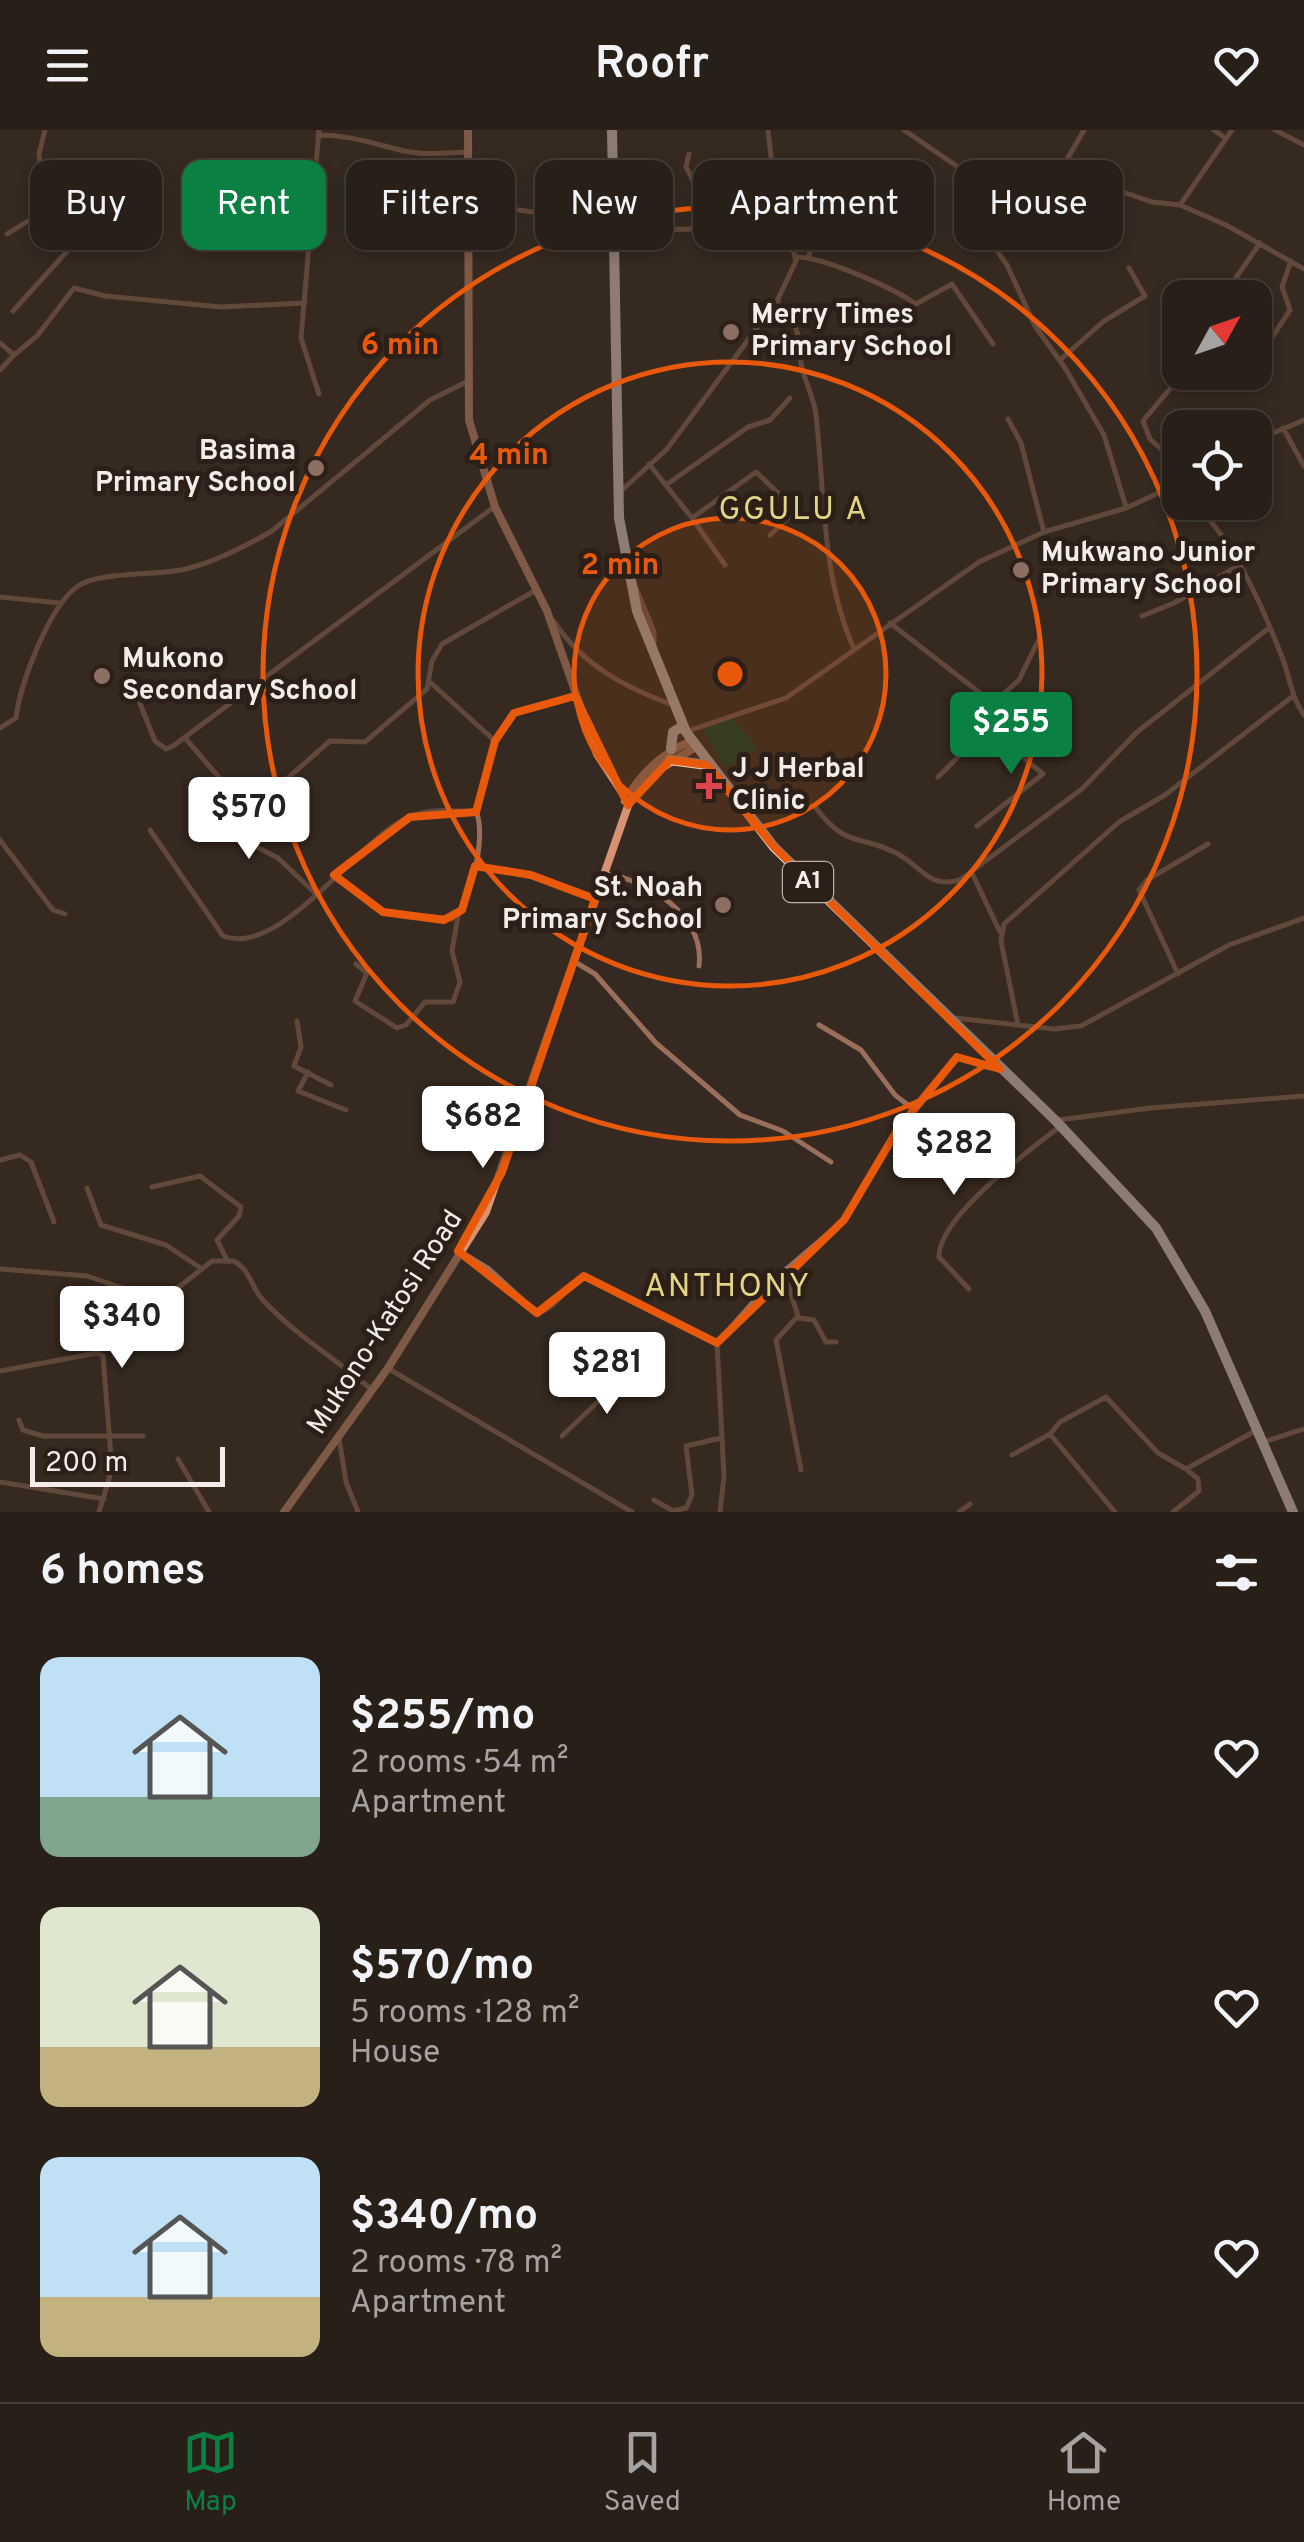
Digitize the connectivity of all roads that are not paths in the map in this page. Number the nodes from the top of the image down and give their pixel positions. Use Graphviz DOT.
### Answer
graph roads {
  1 [pos="45,130"];
  2 [pos="468,130"];
  3 [pos="612,130"];
  4 [pos="768,130"];
  5 [pos="904,130"];
  6 [pos="1084,130"];
  7 [pos="1214,130"];
  8 [pos="1232,130"];
  9 [pos="1274,130"];
  10 [pos="318,132"];
  11 [pos="1225,138"];
  12 [pos="1304,144"];
  13 [pos="467,152"];
  14 [pos="689,154"];
  15 [pos="39,160"];
  16 [pos="467,160"];
  17 [pos="612,160"];
  18 [pos="1067,160"];
  19 [pos="954,164"];
  20 [pos="1123,191"];
  21 [pos="1180,205"];
  22 [pos="30,220"];
  23 [pos="673,230"];
  24 [pos="7,234"];
  25 [pos="1260,243"];
  26 [pos="68,250"];
  27 [pos="466,250"];
  28 [pos="612,250"];
  29 [pos="810,250"];
  30 [pos="997,250"];
  31 [pos="809,256"];
  32 [pos="796,257"];
  33 [pos="1290,260"];
  34 [pos="1129,268"];
  35 [pos="1304,269"];
  36 [pos="1234,280"];
  37 [pos="778,302"];
  38 [pos="305,303"];
  39 [pos="13,311"];
  40 [pos="1272,337"];
  41 [pos="0,343"];
  42 [pos="993,344"];
  43 [pos="14,355"];
  44 [pos="1060,360"];
  45 [pos="0,370"];
  46 [pos="466,382"];
  47 [pos="1169,390"];
  48 [pos="320,394"];
  49 [pos="790,398"];
  50 [pos="1008,418"];
  51 [pos="1304,420"];
  52 [pos="1283,428"];
  53 [pos="1272,433"];
  54 [pos="1162,450"];
  55 [pos="649,464"];
  56 [pos="1304,466"];
  57 [pos="666,484"];
  58 [pos="1162,493"];
  59 [pos="616,495"];
  60 [pos="494,507"];
  61 [pos="1126,508"];
  62 [pos="692,518"];
  63 [pos="1206,520"];
  64 [pos="1044,532"];
  65 [pos="770,535"];
  66 [pos="725,565"];
  67 [pos="1238,566"];
  68 [pos="536,590"];
  69 [pos="0,597"];
  70 [pos="60,604"];
  71 [pos="546,611"];
  72 [pos="1142,616"];
  73 [pos="890,622"];
  74 [pos="1270,627"];
  75 [pos="1038,641"];
  76 [pos="854,649"];
  77 [pos="131,681"];
  78 [pos="431,683"];
  79 [pos="575,696"];
  80 [pos="1293,696"];
  81 [pos="990,703"];
  82 [pos="674,705"];
  83 [pos="1304,714"];
  84 [pos="986,727"];
  85 [pos="0,728"];
  86 [pos="688,737"];
  87 [pos="185,738"];
  88 [pos="495,741"];
  89 [pos="670,755"];
  90 [pos="707,765"];
  91 [pos="938,777"];
  92 [pos="628,804"];
  93 [pos="816,808"];
  94 [pos="249,812"];
  95 [pos="476,812"];
  96 [pos="977,826"];
  97 [pos="150,830"];
  98 [pos="0,840"];
  99 [pos="1208,844"];
  100 [pos="475,866"];
  101 [pos="604,873"];
  102 [pos="972,873"];
  103 [pos="334,874"];
  104 [pos="316,894"];
  105 [pos="595,900"];
  106 [pos="64,914"];
  107 [pos="458,916"];
  108 [pos="1304,918"];
  109 [pos="1000,932"];
  110 [pos="575,962"];
  111 [pos="356,964"];
  112 [pos="699,966"];
  113 [pos="1178,974"];
  114 [pos="947,1017"];
  115 [pos="297,1021"];
  116 [pos="819,1025"];
  117 [pos="1018,1025"];
  118 [pos="1000,1069"];
  119 [pos="308,1072"];
  120 [pos="331,1086"];
  121 [pos="1304,1096"];
  122 [pos="346,1110"];
  123 [pos="913,1110"];
  124 [pos="1058,1123"];
  125 [pos="0,1160"];
  126 [pos="830,1162"];
  127 [pos="152,1187"];
  128 [pos="87,1188"];
  129 [pos="54,1222"];
  130 [pos="458,1251"];
  131 [pos="228,1262"];
  132 [pos="202,1268"];
  133 [pos="0,1269"];
  134 [pos="784,1271"];
  135 [pos="968,1289"];
  136 [pos="798,1318"];
  137 [pos="836,1342"];
  138 [pos="717,1343"];
  139 [pos="388,1368"];
  140 [pos="0,1371"];
  141 [pos="629,1372"];
  142 [pos="372,1390"];
  143 [pos="19,1420"];
  144 [pos="1259,1430"];
  145 [pos="1304,1430"];
  146 [pos="1050,1434"];
  147 [pos="109,1435"];
  148 [pos="143,1436"];
  149 [pos="562,1436"];
  150 [pos="339,1438"];
  151 [pos="721,1438"];
  152 [pos="1263,1442"];
  153 [pos="1012,1455"];
  154 [pos="178,1458"];
  155 [pos="1186,1469"];
  156 [pos="801,1470"];
  157 [pos="0,1482"];
  158 [pos="104,1499"];
  159 [pos="654,1500"];
  160 [pos="970,1504"];
  161 [pos="99,1512"];
  162 [pos="209,1512"];
  163 [pos="284,1512"];
  164 [pos="358,1512"];
  165 [pos="632,1512"];
  166 [pos="720,1512"];
  167 [pos="960,1512"];
  168 [pos="1115,1512"];
  169 [pos="1172,1512"];
  170 [pos="1293,1512"];
  1 -- 15 [label="street"];
  2 -- 13 [label="main road"];
  3 -- 17 [label="highway, A1"];
  4 -- 32 [label="street"];
  5 -- 19 [label="street"];
  6 -- 18 [label="street"];
  7 -- 11 [label="street"];
  8 -- 11 [label="street"];
  9 -- 12 [label="street"];
  10 -- 13 [label="street"];
  10 -- 38 [label="street"];
  11 -- 21 [label="street"];
  13 -- 16 [label="main road"];
  14 -- 23 [label="street"];
  20 -- 21 [label="street"];
  21 -- 25 [label="street"];
  22 -- 24 [label="street"];
  25 -- 33 [label="street"];
  25 -- 36 [label="street"];
  26 -- 39 [label="street"];
  27 -- 46 [label="main road"];
  28 -- 59 [label="highway, A1"];
  29 -- 31 [label="street"];
  30 -- 44 [label="street"];
  31 -- 32 [label="street"];
  31 -- 42 [label="street"];
  32 -- 37 [label="street"];
  33 -- 35 [label="street"];
  33 -- 40 [label="street"];
  34 -- 44 [label="street"];
  37 -- 55 [label="street"];
  37 -- 76 [label="street"];
  38 -- 43 [label="street"];
  38 -- 48 [label="street"];
  41 -- 43 [label="street"];
  43 -- 45 [label="street"];
  44 -- 61 [label="street"];
  46 -- 60 [label="main road"];
  46 -- 70 [label="street"];
  47 -- 54 [label="street"];
  49 -- 57 [label="street"];
  50 -- 64 [label="street"];
  51 -- 52 [label="street"];
  52 -- 53 [label="street"];
  52 -- 56 [label="street"];
  55 -- 57 [label="street"];
  55 -- 59 [label="street"];
  57 -- 62 [label="street"];
  58 -- 61 [label="street"];
  59 -- 82 [label="highway, A1"];
  60 -- 68 [label="main road"];
  60 -- 87 [label="street"];
  61 -- 64 [label="street"];
  62 -- 65 [label="street"];
  62 -- 66 [label="street"];
  63 -- 67 [label="street"];
  64 -- 73 [label="street"];
  67 -- 72 [label="street"];
  67 -- 74 [label="street"];
  68 -- 71 [label="main road"];
  68 -- 78 [label="street"];
  69 -- 70 [label="street"];
  70 -- 85 [label="street"];
  71 -- 79 [label="main road"];
  71 -- 82 [label="street"];
  73 -- 76 [label="street"];
  73 -- 81 [label="street"];
  74 -- 80 [label="street"];
  74 -- 102 [label="street"];
  75 -- 81 [label="street"];
  76 -- 86 [label="street"];
  77 -- 87 [label="street"];
  78 -- 88 [label="street"];
  78 -- 94 [label="street"];
  79 -- 88 [label="street"];
  79 -- 92 [label="main road"];
  80 -- 83 [label="street"];
  80 -- 109 [label="street"];
  81 -- 84 [label="street"];
  82 -- 86 [label="highway, A1"];
  84 -- 91 [label="street"];
  84 -- 96 [label="street"];
  86 -- 89 [label="main road"];
  86 -- 89 [label="highway"];
  86 -- 90 [label="highway, A1"];
  87 -- 94 [label="street"];
  88 -- 95 [label="street"];
  89 -- 90 [label="highway"];
  89 -- 92 [label="main road"];
  90 -- 114 [label="highway, A1"];
  92 -- 101 [label="main road, Mukono-Katosi Road"];
  93 -- 102 [label="street"];
  94 -- 104 [label="street"];
  95 -- 100 [label="street"];
  95 -- 103 [label="street"];
  97 -- 104 [label="street"];
  98 -- 106 [label="street"];
  99 -- 113 [label="street"];
  100 -- 105 [label="street"];
  100 -- 107 [label="street"];
  101 -- 105 [label="main road, Mukono-Katosi Road"];
  101 -- 112 [label="street"];
  102 -- 109 [label="street"];
  103 -- 104 [label="street"];
  103 -- 107 [label="street"];
  105 -- 110 [label="main road, Mukono-Katosi Road"];
  107 -- 111 [label="street"];
  108 -- 113 [label="street"];
  109 -- 117 [label="street"];
  110 -- 126 [label="street"];
  110 -- 130 [label="main road, Mukono-Katosi Road"];
  113 -- 117 [label="street"];
  114 -- 117 [label="street"];
  114 -- 118 [label="highway, A1"];
  115 -- 119 [label="street"];
  116 -- 123 [label="street"];
  118 -- 123 [label="street"];
  118 -- 124 [label="highway, A1"];
  119 -- 120 [label="street"];
  119 -- 122 [label="street"];
  121 -- 124 [label="street"];
  123 -- 134 [label="street"];
  124 -- 135 [label="street"];
  124 -- 144 [label="highway, A1"];
  125 -- 129 [label="street"];
  127 -- 131 [label="street"];
  128 -- 132 [label="street"];
  130 -- 138 [label="street"];
  130 -- 139 [label="main road, Mukono-Katosi Road"];
  131 -- 132 [label="street"];
  131 -- 142 [label="street"];
  132 -- 133 [label="street"];
  134 -- 136 [label="street"];
  134 -- 138 [label="street"];
  136 -- 137 [label="street"];
  136 -- 156 [label="street"];
  138 -- 151 [label="street"];
  139 -- 142 [label="main road, Mukono-Katosi Road"];
  139 -- 165 [label="street"];
  140 -- 147 [label="street"];
  141 -- 149 [label="street"];
  142 -- 150 [label="main road, Mukono-Katosi Road"];
  143 -- 147 [label="street"];
  144 -- 152 [label="highway, A1"];
  144 -- 155 [label="street"];
  145 -- 152 [label="street"];
  146 -- 153 [label="street"];
  146 -- 155 [label="street"];
  146 -- 168 [label="street"];
  147 -- 148 [label="street"];
  147 -- 158 [label="street"];
  150 -- 163 [label="main road, Mukono-Katosi Road"];
  150 -- 164 [label="street"];
  151 -- 159 [label="street"];
  151 -- 166 [label="street"];
  152 -- 170 [label="highway, A1"];
  154 -- 162 [label="street"];
  155 -- 169 [label="street"];
  157 -- 158 [label="street"];
  158 -- 161 [label="street"];
  160 -- 167 [label="street"];
}
